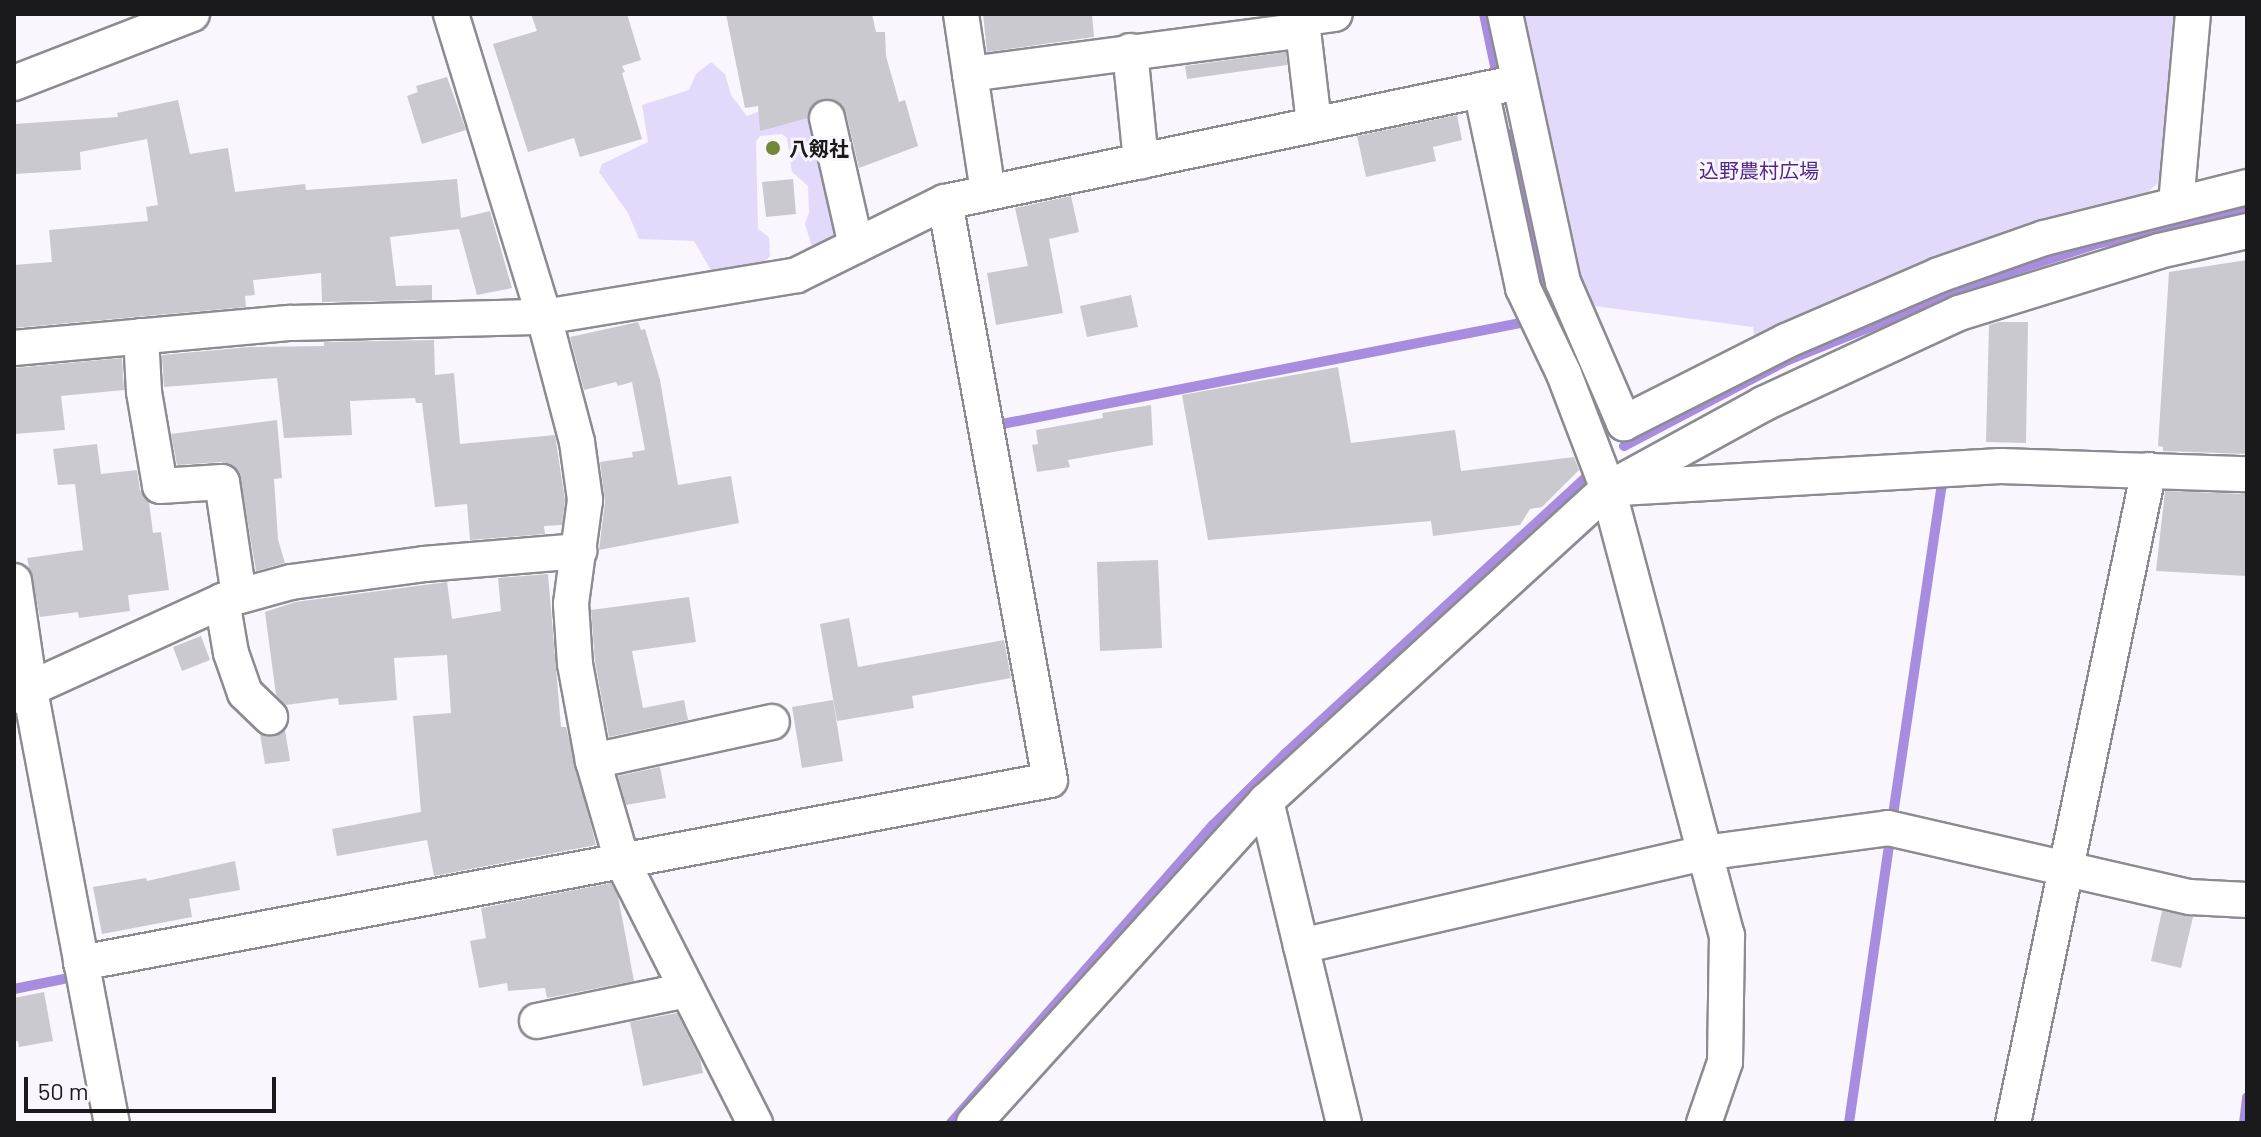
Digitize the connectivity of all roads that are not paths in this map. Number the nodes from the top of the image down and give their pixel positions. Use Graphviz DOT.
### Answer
graph roads {
  1 [pos="192,14"];
  2 [pos="451,14"];
  3 [pos="961,14"];
  4 [pos="1505,14"];
  5 [pos="2193,14"];
  6 [pos="1312,19"];
  7 [pos="1130,51"];
  8 [pos="970,74"];
  9 [pos="1519,82"];
  10 [pos="14,83"];
  11 [pos="1481,90"];
  12 [pos="827,118"];
  13 [pos="1314,124"];
  14 [pos="1141,161"];
  15 [pos="2247,187"];
  16 [pos="988,192"];
  17 [pos="945,202"];
  18 [pos="2176,204"];
  19 [pos="2247,231"];
  20 [pos="856,246"];
  21 [pos="544,317"];
  22 [pos="141,336"];
  23 [pos="14,348"];
  24 [pos="2149,470"];
  25 [pos="2247,474"];
  26 [pos="1608,489"];
  27 [pos="579,551"];
  28 [pos="14,581"];
  29 [pos="230,598"];
  30 [pos="22,693"];
  31 [pos="270,717"];
  32 [pos="772,722"];
  33 [pos="593,761"];
  34 [pos="1266,801"];
  35 [pos="1704,853"];
  36 [pos="622,861"];
  37 [pos="2066,868"];
  38 [pos="2247,900"];
  39 [pos="1301,946"];
  40 [pos="81,963"];
  41 [pos="687,990"];
  42 [pos="537,1021"];
  43 [pos="112,1123"];
  44 [pos="755,1123"];
  45 [pos="974,1123"];
  46 [pos="1344,1123"];
  47 [pos="1704,1123"];
  48 [pos="2013,1123"];
  1 -- 10 [label="street"];
  2 -- 21 [label="street"];
  3 -- 8 [label="street"];
  4 -- 9 [label="street"];
  5 -- 18 [label="street"];
  6 -- 7 [label="street"];
  6 -- 13 [label="street"];
  7 -- 8 [label="street"];
  7 -- 14 [label="street"];
  8 -- 16 [label="street"];
  9 -- 11 [label="street"];
  9 -- 18 [label="street"];
  11 -- 13 [label="street"];
  11 -- 26 [label="street"];
  12 -- 20 [label="street"];
  13 -- 14 [label="street"];
  14 -- 16 [label="street"];
  15 -- 18 [label="street"];
  16 -- 17 [label="street"];
  17 -- 20 [label="street"];
  17 -- 36 [label="street"];
  19 -- 26 [label="street"];
  20 -- 21 [label="street"];
  21 -- 22 [label="street"];
  21 -- 27 [label="street"];
  22 -- 23 [label="street"];
  22 -- 29 [label="street"];
  24 -- 25 [label="street"];
  24 -- 26 [label="street"];
  24 -- 37 [label="street"];
  26 -- 34 [label="street"];
  26 -- 35 [label="street"];
  27 -- 29 [label="street"];
  27 -- 33 [label="street"];
  28 -- 30 [label="street"];
  29 -- 30 [label="street"];
  29 -- 31 [label="street"];
  30 -- 40 [label="street"];
  32 -- 33 [label="street"];
  33 -- 36 [label="street"];
  34 -- 39 [label="street"];
  34 -- 45 [label="street"];
  35 -- 37 [label="street"];
  35 -- 39 [label="street"];
  35 -- 47 [label="street"];
  36 -- 40 [label="street"];
  36 -- 41 [label="street"];
  37 -- 38 [label="street"];
  37 -- 48 [label="street"];
  39 -- 46 [label="street"];
  40 -- 43 [label="street"];
  41 -- 42 [label="street"];
  41 -- 44 [label="street"];
}
